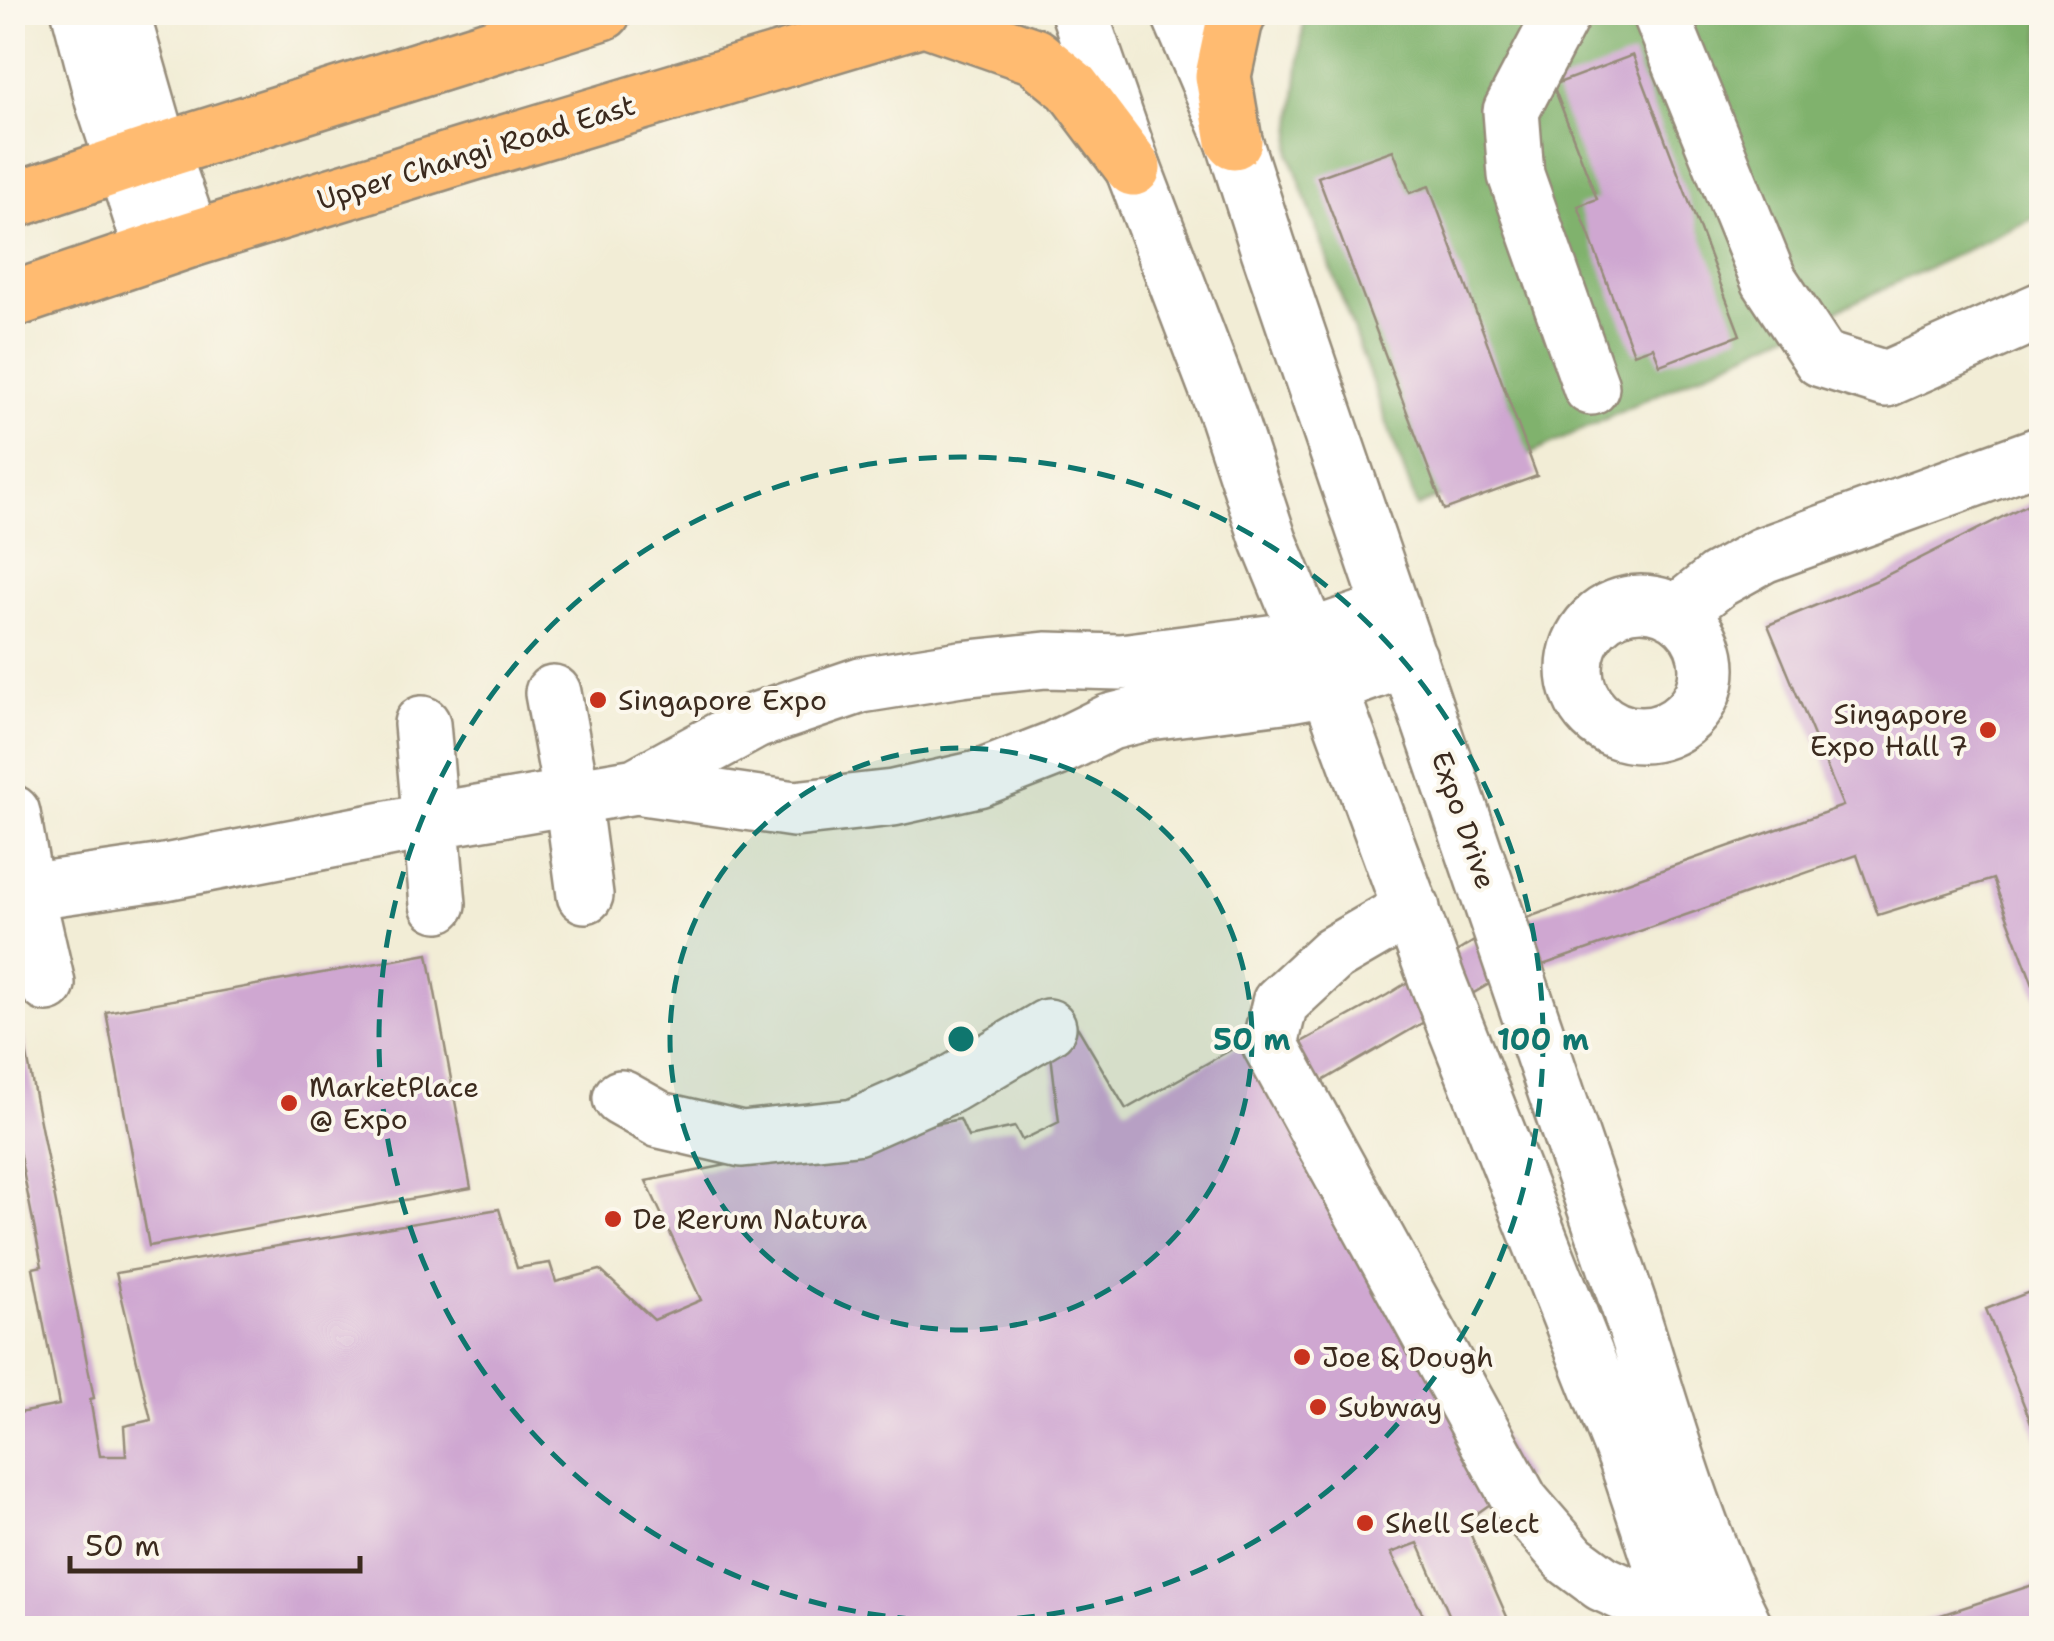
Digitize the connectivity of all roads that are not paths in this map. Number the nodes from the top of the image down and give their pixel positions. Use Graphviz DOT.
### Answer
graph roads {
  1 [pos="80,12"];
  2 [pos="121,12"];
  3 [pos="603,12"];
  4 [pos="1078,12"];
  5 [pos="1179,12"];
  6 [pos="1239,12"];
  7 [pos="1564,12"];
  8 [pos="1660,12"];
  9 [pos="934,15"];
  10 [pos="498,28"];
  11 [pos="1234,141"];
  12 [pos="142,157"];
  13 [pos="1133,168"];
  14 [pos="12,201"];
  15 [pos="173,245"];
  16 [pos="12,300"];
  17 [pos="2042,310"];
  18 [pos="1591,387"];
  19 [pos="2042,454"];
  20 [pos="1678,613"];
  21 [pos="1400,634"];
  22 [pos="1318,662"];
  23 [pos="553,693"];
  24 [pos="1148,712"];
  25 [pos="422,724"];
  26 [pos="636,786"];
  27 [pos="572,796"];
  28 [pos="12,813"];
  29 [pos="1378,815"];
  30 [pos="430,821"];
  31 [pos="20,893"];
  32 [pos="585,895"];
  33 [pos="438,904"];
  34 [pos="1412,908"];
  35 [pos="48,984"];
  36 [pos="1048,1027"];
  37 [pos="621,1098"];
  38 [pos="1693,1602"];
  39 [pos="1745,1628"];
  1 -- 12 [label="street"];
  2 -- 12 [label="street"];
  3 -- 10 [label="main road"];
  4 -- 13 [label="street, Expo Drive"];
  5 -- 11 [label="street, Expo Drive"];
  6 -- 11 [label="main road"];
  7 -- 18 [label="street"];
  8 -- 17 [label="street"];
  9 -- 13 [label="main road"];
  9 -- 15 [label="main road, Upper Changi Road East"];
  10 -- 12 [label="main road"];
  11 -- 21 [label="street, Expo Drive"];
  12 -- 14 [label="main road"];
  12 -- 15 [label="street"];
  13 -- 22 [label="street, Expo Drive"];
  15 -- 16 [label="main road, Upper Changi Road East"];
  19 -- 20 [label="street"];
  21 -- 22 [label="street"];
  21 -- 38 [label="street, Expo Drive"];
  22 -- 24 [label="street"];
  22 -- 26 [label="street"];
  22 -- 29 [label="street, Expo Drive"];
  23 -- 27 [label="street"];
  24 -- 26 [label="street"];
  24 -- 29 [label="street, Expo Drive"];
  25 -- 30 [label="street"];
  26 -- 27 [label="street"];
  27 -- 30 [label="street"];
  27 -- 32 [label="street"];
  28 -- 31 [label="street"];
  29 -- 34 [label="street, Expo Drive"];
  30 -- 31 [label="street"];
  30 -- 33 [label="street"];
  31 -- 35 [label="street"];
  34 -- 38 [label="street, Expo Drive"];
  34 -- 38 [label="street"];
  36 -- 37 [label="street"];
  38 -- 39 [label="street, Expo Drive"];
}
